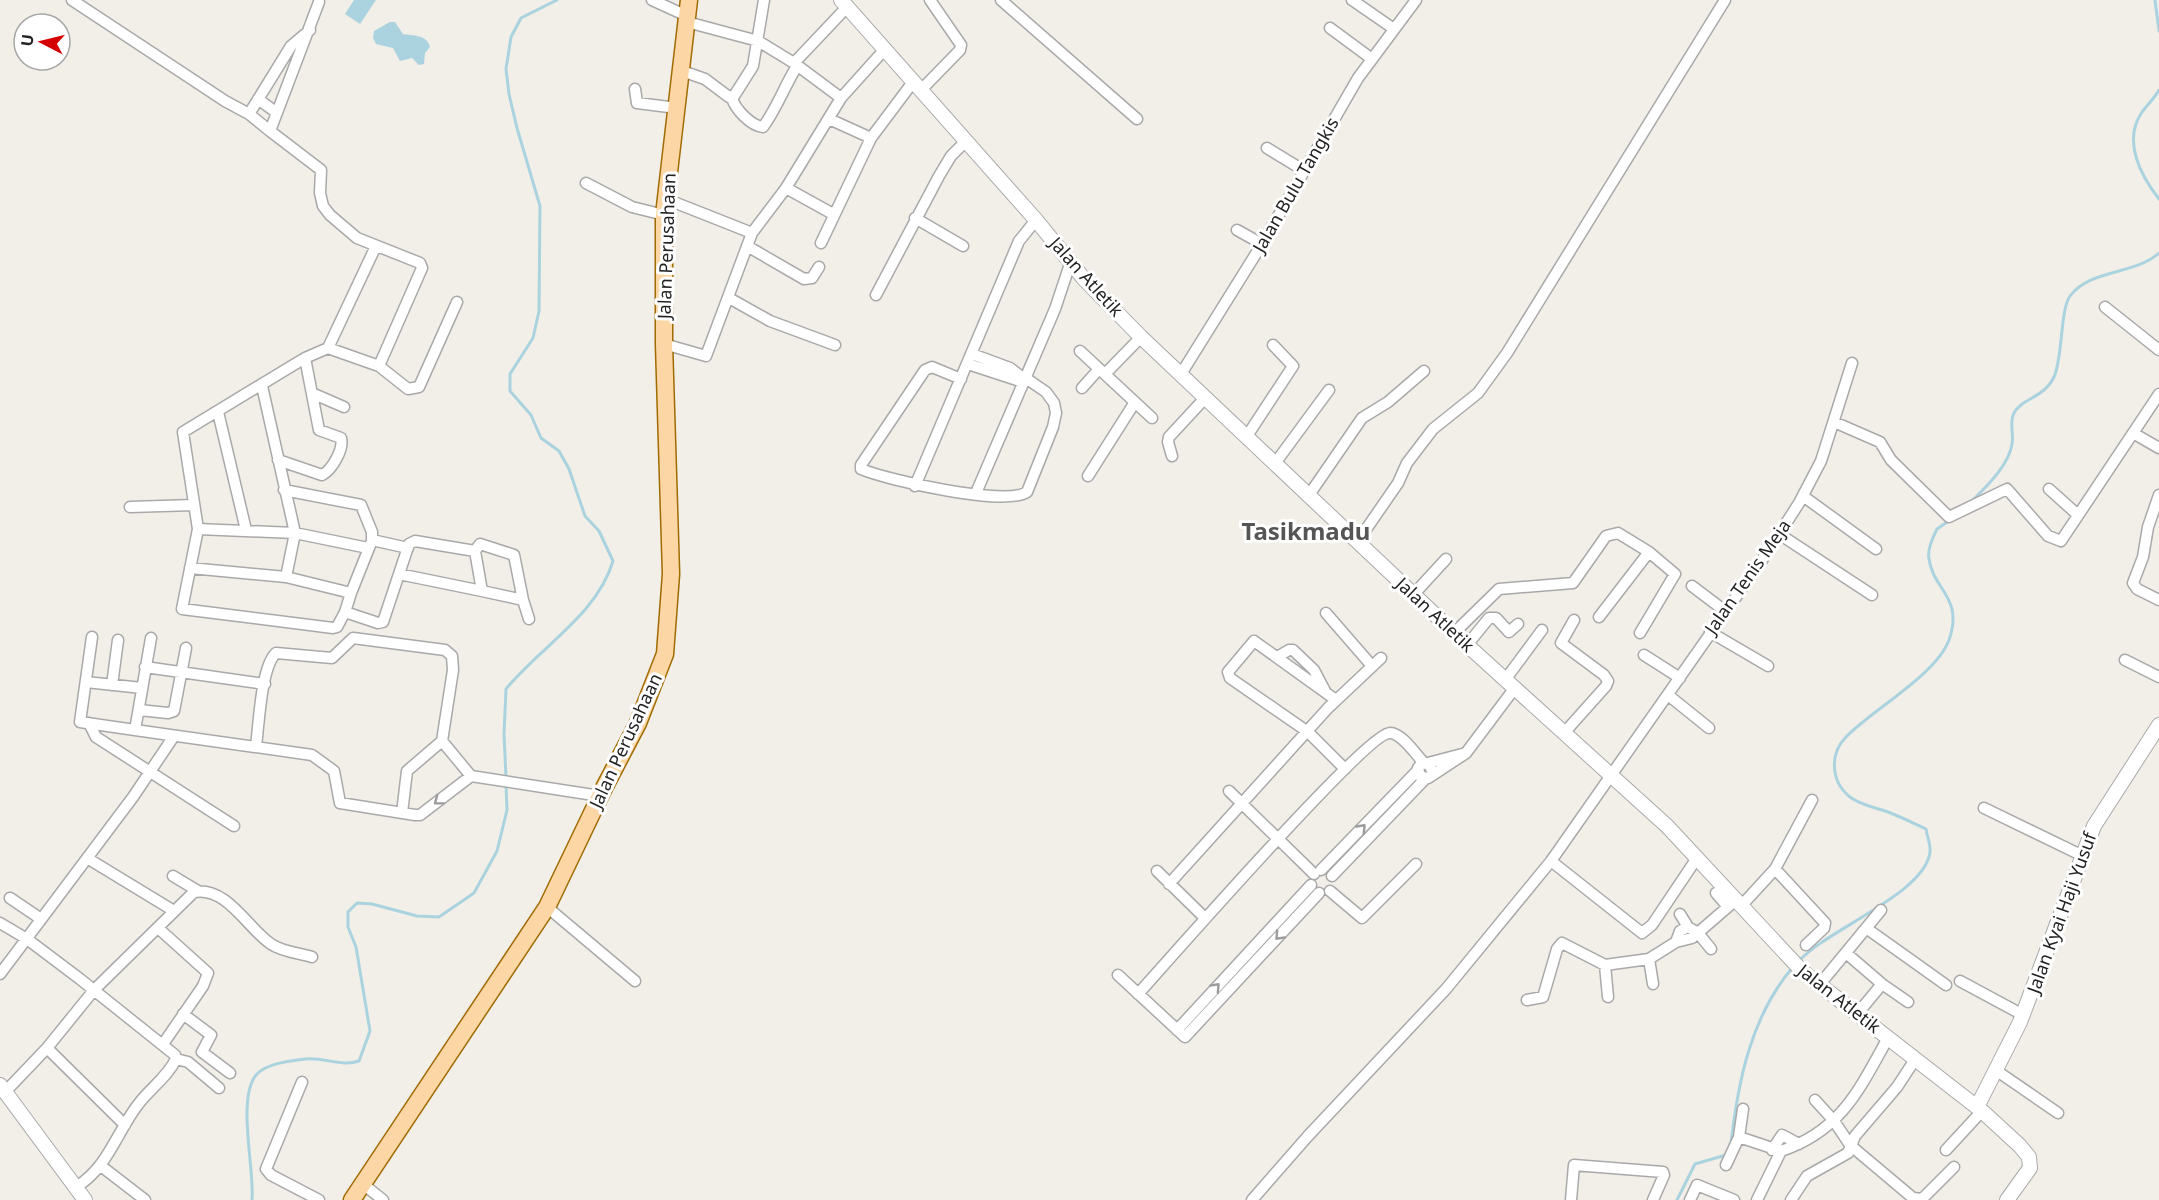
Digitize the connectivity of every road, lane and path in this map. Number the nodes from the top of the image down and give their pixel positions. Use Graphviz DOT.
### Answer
graph roads {
  1 [pos="72,0"];
  2 [pos="652,0"];
  3 [pos="764,0"];
  4 [pos="930,0"];
  5 [pos="1001,0"];
  6 [pos="1352,0"];
  7 [pos="1416,0"];
  8 [pos="1725,0"];
  9 [pos="317,1"];
  10 [pos="844,4"];
  11 [pos="688,13"];
  12 [pos="1330,28"];
  13 [pos="1394,29"];
  14 [pos="310,30"];
  15 [pos="758,40"];
  16 [pos="885,49"];
  17 [pos="1372,59"];
  18 [pos="795,64"];
  19 [pos="682,71"];
  20 [pos="917,86"];
  21 [pos="635,89"];
  22 [pos="732,98"];
  23 [pos="842,98"];
  24 [pos="258,99"];
  25 [pos="677,108"];
  26 [pos="278,113"];
  27 [pos="249,114"];
  28 [pos="829,119"];
  29 [pos="1137,119"];
  30 [pos="270,131"];
  31 [pos="871,138"];
  32 [pos="965,142"];
  33 [pos="1267,148"];
  34 [pos="1303,170"];
  35 [pos="586,183"];
  36 [pos="786,188"];
  37 [pos="665,207"];
  38 [pos="833,214"];
  39 [pos="915,218"];
  40 [pos="1036,220"];
  41 [pos="1237,230"];
  42 [pos="752,233"];
  43 [pos="820,243"];
  44 [pos="1262,244"];
  45 [pos="376,246"];
  46 [pos="747,246"];
  47 [pos="963,246"];
  48 [pos="1071,261"];
  49 [pos="819,267"];
  50 [pos="876,295"];
  51 [pos="729,298"];
  52 [pos="457,302"];
  53 [pos="2105,308"];
  54 [pos="1141,337"];
  55 [pos="664,344"];
  56 [pos="836,345"];
  57 [pos="1273,345"];
  58 [pos="328,348"];
  59 [pos="2159,350"];
  60 [pos="1080,351"];
  61 [pos="305,358"];
  62 [pos="970,359"];
  63 [pos="1852,363"];
  64 [pos="379,366"];
  65 [pos="1102,371"];
  66 [pos="1424,371"];
  67 [pos="1181,374"];
  68 [pos="961,379"];
  69 [pos="1024,379"];
  70 [pos="262,386"];
  71 [pos="1082,388"];
  72 [pos="1329,390"];
  73 [pos="314,394"];
  74 [pos="2159,394"];
  75 [pos="1206,397"];
  76 [pos="1135,402"];
  77 [pos="344,407"];
  78 [pos="218,412"];
  79 [pos="1152,418"];
  80 [pos="1834,422"];
  81 [pos="2133,433"];
  82 [pos="1247,436"];
  83 [pos="2159,448"];
  84 [pos="1172,456"];
  85 [pos="278,460"];
  86 [pos="1276,462"];
  87 [pos="1088,476"];
  88 [pos="915,486"];
  89 [pos="2049,489"];
  90 [pos="284,490"];
  91 [pos="976,493"];
  92 [pos="1309,495"];
  93 [pos="2159,495"];
  94 [pos="1803,496"];
  95 [pos="194,505"];
  96 [pos="130,507"];
  97 [pos="2078,514"];
  98 [pos="198,529"];
  99 [pos="246,530"];
  100 [pos="295,533"];
  101 [pos="1779,534"];
  102 [pos="1358,541"];
  103 [pos="370,544"];
  104 [pos="408,548"];
  105 [pos="1876,549"];
  106 [pos="475,551"];
  107 [pos="1649,552"];
  108 [pos="1446,559"];
  109 [pos="190,568"];
  110 [pos="399,574"];
  111 [pos="286,577"];
  112 [pos="1692,586"];
  113 [pos="482,591"];
  114 [pos="351,594"];
  115 [pos="1413,595"];
  116 [pos="1872,595"];
  117 [pos="523,600"];
  118 [pos="2159,600"];
  119 [pos="1725,611"];
  120 [pos="345,612"];
  121 [pos="1326,613"];
  122 [pos="1599,617"];
  123 [pos="529,619"];
  124 [pos="1574,620"];
  125 [pos="1518,624"];
  126 [pos="1542,630"];
  127 [pos="1455,632"];
  128 [pos="1640,633"];
  129 [pos="1710,633"];
  130 [pos="92,638"];
  131 [pos="151,638"];
  132 [pos="118,640"];
  133 [pos="1467,645"];
  134 [pos="186,648"];
  135 [pos="1644,655"];
  136 [pos="1381,658"];
  137 [pos="2125,660"];
  138 [pos="1372,666"];
  139 [pos="1768,666"];
  140 [pos="145,667"];
  141 [pos="182,672"];
  142 [pos="2159,677"];
  143 [pos="1680,678"];
  144 [pos="86,682"];
  145 [pos="265,684"];
  146 [pos="1510,684"];
  147 [pos="112,685"];
  148 [pos="142,688"];
  149 [pos="1668,695"];
  150 [pos="1336,700"];
  151 [pos="139,710"];
  152 [pos="89,723"];
  153 [pos="2159,725"];
  154 [pos="1709,728"];
  155 [pos="135,730"];
  156 [pos="1308,732"];
  157 [pos="1564,733"];
  158 [pos="174,736"];
  159 [pos="442,741"];
  160 [pos="256,746"];
  161 [pos="1345,769"];
  162 [pos="1426,769"];
  163 [pos="151,771"];
  164 [pos="471,776"];
  165 [pos="1612,776"];
  166 [pos="1229,791"];
  167 [pos="600,796"];
  168 [pos="1812,800"];
  169 [pos="1242,805"];
  170 [pos="1984,808"];
  171 [pos="402,813"];
  172 [pos="234,826"];
  173 [pos="1277,840"];
  174 [pos="2081,855"];
  175 [pos="87,858"];
  176 [pos="1697,858"];
  177 [pos="1551,861"];
  178 [pos="1416,864"];
  179 [pos="1775,869"];
  180 [pos="1157,871"];
  181 [pos="1318,872"];
  182 [pos="173,876"];
  183 [pos="1332,876"];
  184 [pos="1169,884"];
  185 [pos="1320,890"];
  186 [pos="198,891"];
  187 [pos="1716,893"];
  188 [pos="10,898"];
  189 [pos="1735,904"];
  190 [pos="547,907"];
  191 [pos="1881,910"];
  192 [pos="174,911"];
  193 [pos="1680,914"];
  194 [pos="1205,918"];
  195 [pos="41,919"];
  196 [pos="0,923"];
  197 [pos="158,928"];
  198 [pos="1866,928"];
  199 [pos="1693,930"];
  200 [pos="27,939"];
  201 [pos="1806,945"];
  202 [pos="1712,949"];
  203 [pos="1846,953"];
  204 [pos="1245,956"];
  205 [pos="312,957"];
  206 [pos="1649,959"];
  207 [pos="1254,964"];
  208 [pos="1605,965"];
  209 [pos="0,974"];
  210 [pos="1118,975"];
  211 [pos="635,981"];
  212 [pos="1960,981"];
  213 [pos="1653,984"];
  214 [pos="1820,984"];
  215 [pos="1882,984"];
  216 [pos="1946,985"];
  217 [pos="94,990"];
  218 [pos="1138,994"];
  219 [pos="1608,997"];
  220 [pos="1527,1000"];
  221 [pos="1908,1002"];
  222 [pos="1858,1013"];
  223 [pos="183,1014"];
  224 [pos="2023,1015"];
  225 [pos="1177,1030"];
  226 [pos="1888,1038"];
  227 [pos="163,1044"];
  228 [pos="47,1048"];
  229 [pos="1916,1058"];
  230 [pos="176,1059"];
  231 [pos="1997,1071"];
  232 [pos="230,1073"];
  233 [pos="302,1082"];
  234 [pos="219,1088"];
  235 [pos="2,1089"];
  236 [pos="1815,1100"];
  237 [pos="1743,1109"];
  238 [pos="1979,1109"];
  239 [pos="2058,1113"];
  240 [pos="1834,1121"];
  241 [pos="125,1125"];
  242 [pos="1738,1137"];
  243 [pos="1850,1145"];
  244 [pos="1946,1150"];
  245 [pos="1776,1151"];
  246 [pos="1726,1165"];
  247 [pos="101,1166"];
  248 [pos="1954,1167"];
  249 [pos="363,1184"];
  250 [pos="76,1187"];
  251 [pos="2009,1199"];
  252 [pos="86,1200"];
  253 [pos="145,1200"];
  254 [pos="319,1200"];
  255 [pos="352,1200"];
  256 [pos="382,1200"];
  257 [pos="1252,1200"];
  258 [pos="1571,1200"];
  259 [pos="1653,1200"];
  260 [pos="1690,1200"];
  261 [pos="1734,1200"];
  262 [pos="1757,1200"];
  263 [pos="1791,1200"];
  1 -- 27 [label="street"];
  2 -- 11 [label="street"];
  3 -- 15 [label="street"];
  4 -- 20 [label="street"];
  5 -- 29 [label="street"];
  6 -- 13 [label="street"];
  7 -- 13 [label="street, Jalan Bulu Tangkis"];
  8 -- 102 [label="street"];
  9 -- 14 [label="street"];
  10 -- 16 [label="street, Jalan Atletik"];
  10 -- 18 [label="street"];
  11 -- 15 [label="street"];
  11 -- 19 [label="main road, Jalan Perusahaan"];
  12 -- 17 [label="street"];
  13 -- 17 [label="street, Jalan Bulu Tangkis"];
  14 -- 24 [label="street"];
  14 -- 26 [label="street"];
  15 -- 18 [label="street"];
  15 -- 22 [label="street"];
  16 -- 20 [label="street, Jalan Atletik"];
  16 -- 23 [label="street"];
  17 -- 34 [label="street, Jalan Bulu Tangkis"];
  18 -- 22 [label="street"];
  18 -- 23 [label="street"];
  19 -- 22 [label="street"];
  19 -- 25 [label="main road, Jalan Perusahaan"];
  20 -- 31 [label="street"];
  20 -- 32 [label="street, Jalan Atletik"];
  21 -- 25 [label="street"];
  23 -- 28 [label="street"];
  24 -- 26 [label="street"];
  24 -- 27 [label="street"];
  25 -- 37 [label="main road, Jalan Perusahaan"];
  26 -- 30 [label="street"];
  27 -- 30 [label="street"];
  28 -- 31 [label="street"];
  28 -- 36 [label="street"];
  30 -- 45 [label="street"];
  31 -- 38 [label="street"];
  32 -- 39 [label="street"];
  32 -- 40 [label="street, Jalan Atletik"];
  33 -- 34 [label="street"];
  34 -- 44 [label="street, Jalan Bulu Tangkis"];
  35 -- 37 [label="street"];
  36 -- 38 [label="street"];
  36 -- 42 [label="street"];
  37 -- 42 [label="street"];
  37 -- 55 [label="main road, Jalan Perusahaan"];
  38 -- 43 [label="street"];
  39 -- 47 [label="street"];
  39 -- 50 [label="street"];
  40 -- 48 [label="street, Jalan Atletik"];
  40 -- 62 [label="street"];
  41 -- 44 [label="street"];
  42 -- 46 [label="street"];
  44 -- 67 [label="street, Jalan Bulu Tangkis"];
  45 -- 58 [label="street"];
  45 -- 64 [label="street"];
  46 -- 49 [label="street"];
  46 -- 51 [label="street"];
  48 -- 54 [label="street, Jalan Atletik"];
  48 -- 69 [label="street"];
  51 -- 55 [label="street"];
  51 -- 56 [label="street"];
  52 -- 64 [label="street"];
  53 -- 59 [label="street"];
  54 -- 65 [label="street"];
  54 -- 67 [label="street, Jalan Atletik"];
  55 -- 167 [label="main road, Jalan Perusahaan"];
  57 -- 82 [label="street"];
  58 -- 61 [label="street"];
  58 -- 64 [label="street"];
  60 -- 65 [label="street"];
  61 -- 70 [label="street"];
  61 -- 73 [label="street"];
  62 -- 68 [label="street"];
  62 -- 69 [label="street"];
  63 -- 80 [label="street, Jalan Tenis Meja"];
  65 -- 71 [label="street"];
  65 -- 76 [label="street"];
  66 -- 92 [label="street"];
  67 -- 75 [label="street, Jalan Atletik"];
  68 -- 88 [label="street"];
  68 -- 88 [label="street"];
  69 -- 91 [label="street"];
  69 -- 91 [label="street"];
  70 -- 78 [label="street"];
  70 -- 85 [label="street"];
  72 -- 86 [label="street"];
  73 -- 77 [label="street"];
  73 -- 85 [label="street"];
  74 -- 81 [label="street"];
  75 -- 82 [label="street, Jalan Atletik"];
  75 -- 84 [label="street"];
  76 -- 79 [label="street"];
  76 -- 87 [label="street"];
  78 -- 95 [label="street"];
  78 -- 99 [label="street"];
  80 -- 94 [label="street, Jalan Tenis Meja"];
  80 -- 97 [label="street"];
  81 -- 83 [label="street"];
  81 -- 97 [label="street"];
  82 -- 86 [label="street, Jalan Atletik"];
  85 -- 90 [label="street"];
  86 -- 92 [label="street, Jalan Atletik"];
  88 -- 91 [label="street"];
  89 -- 97 [label="street"];
  90 -- 100 [label="street"];
  90 -- 103 [label="street"];
  92 -- 102 [label="street, Jalan Atletik"];
  93 -- 118 [label="street"];
  94 -- 101 [label="street, Jalan Tenis Meja"];
  94 -- 105 [label="street"];
  95 -- 96 [label="street"];
  95 -- 98 [label="street"];
  98 -- 99 [label="street"];
  98 -- 109 [label="street"];
  99 -- 100 [label="street"];
  100 -- 103 [label="street"];
  100 -- 111 [label="street"];
  101 -- 116 [label="street"];
  101 -- 119 [label="street, Jalan Tenis Meja"];
  102 -- 115 [label="street, Jalan Atletik"];
  103 -- 104 [label="street"];
  103 -- 114 [label="street"];
  104 -- 106 [label="street"];
  104 -- 110 [label="street"];
  106 -- 113 [label="street"];
  106 -- 117 [label="street"];
  107 -- 122 [label="street"];
  107 -- 127 [label="street"];
  107 -- 128 [label="street"];
  108 -- 115 [label="street"];
  109 -- 111 [label="street"];
  109 -- 120 [label="street"];
  110 -- 113 [label="street"];
  110 -- 120 [label="street"];
  111 -- 114 [label="street"];
  112 -- 119 [label="street"];
  113 -- 117 [label="street"];
  114 -- 120 [label="street"];
  115 -- 127 [label="street, Jalan Atletik"];
  117 -- 123 [label="street"];
  119 -- 129 [label="street, Jalan Tenis Meja"];
  121 -- 138 [label="street"];
  124 -- 157 [label="street"];
  125 -- 133 [label="street"];
  126 -- 146 [label="street"];
  127 -- 133 [label="street, Jalan Atletik"];
  129 -- 139 [label="street"];
  129 -- 143 [label="street, Jalan Tenis Meja"];
  130 -- 144 [label="street"];
  131 -- 140 [label="street"];
  132 -- 147 [label="street"];
  133 -- 146 [label="street, Jalan Atletik"];
  134 -- 141 [label="street"];
  135 -- 143 [label="street"];
  136 -- 138 [label="street"];
  137 -- 142 [label="street"];
  138 -- 150 [label="street"];
  140 -- 141 [label="street"];
  140 -- 148 [label="street"];
  141 -- 145 [label="street"];
  141 -- 151 [label="street"];
  143 -- 149 [label="street, Jalan Tenis Meja"];
  144 -- 147 [label="street"];
  144 -- 152 [label="street"];
  145 -- 159 [label="street"];
  145 -- 160 [label="street"];
  146 -- 157 [label="street, Jalan Atletik"];
  146 -- 162 [label="street"];
  147 -- 148 [label="street"];
  148 -- 151 [label="street"];
  149 -- 154 [label="street"];
  149 -- 165 [label="street, Jalan Tenis Meja"];
  150 -- 156 [label="street"];
  150 -- 156 [label="street"];
  151 -- 155 [label="street"];
  152 -- 155 [label="street"];
  152 -- 163 [label="street"];
  153 -- 174 [label="street, Jalan Kyai Haji Yusuf"];
  155 -- 158 [label="street"];
  156 -- 161 [label="street"];
  156 -- 169 [label="street"];
  157 -- 165 [label="street, Jalan Atletik"];
  158 -- 160 [label="street"];
  158 -- 163 [label="street"];
  159 -- 164 [label="street"];
  159 -- 171 [label="street"];
  160 -- 171 [label="street"];
  161 -- 162 [label="street"];
  161 -- 173 [label="street"];
  181 -- 162 [label="street, one-way"];
  162 -- 183 [label="street"];
  163 -- 172 [label="street"];
  163 -- 175 [label="street"];
  164 -- 167 [label="street"];
  164 -- 171 [label="street, one-way"];
  165 -- 176 [label="street, Jalan Atletik"];
  165 -- 177 [label="street, Jalan Tenis Meja"];
  166 -- 169 [label="street"];
  167 -- 190 [label="main road, Jalan Perusahaan"];
  168 -- 179 [label="street"];
  169 -- 173 [label="street"];
  169 -- 184 [label="street"];
  170 -- 174 [label="street"];
  173 -- 181 [label="street"];
  173 -- 194 [label="street"];
  174 -- 224 [label="street, Jalan Kyai Haji Yusuf"];
  175 -- 192 [label="street"];
  175 -- 195 [label="street"];
  176 -- 177 [label="street"];
  176 -- 189 [label="street, Jalan Atletik"];
  177 -- 257 [label="street, Jalan Tenis Meja"];
  178 -- 185 [label="street"];
  179 -- 189 [label="street"];
  179 -- 201 [label="street"];
  180 -- 184 [label="street"];
  181 -- 183 [label="street"];
  181 -- 185 [label="street"];
  182 -- 186 [label="street"];
  183 -- 185 [label="street"];
  184 -- 194 [label="street"];
  185 -- 204 [label="street"];
  185 -- 207 [label="street, one-way"];
  186 -- 192 [label="street"];
  186 -- 205 [label="street"];
  187 -- 189 [label="street"];
  188 -- 195 [label="street"];
  189 -- 199 [label="street"];
  189 -- 214 [label="street, Jalan Atletik"];
  190 -- 211 [label="street"];
  190 -- 249 [label="main road, Jalan Perusahaan"];
  191 -- 198 [label="street"];
  192 -- 197 [label="street"];
  193 -- 199 [label="street"];
  194 -- 218 [label="street"];
  195 -- 200 [label="street"];
  196 -- 200 [label="street"];
  197 -- 217 [label="street"];
  197 -- 223 [label="street"];
  198 -- 203 [label="street"];
  198 -- 216 [label="street"];
  199 -- 202 [label="street"];
  199 -- 206 [label="street"];
  200 -- 209 [label="street"];
  200 -- 217 [label="street"];
  203 -- 214 [label="street"];
  203 -- 215 [label="street"];
  204 -- 207 [label="street"];
  225 -- 204 [label="street, one-way"];
  206 -- 208 [label="street"];
  206 -- 213 [label="street"];
  207 -- 225 [label="street"];
  208 -- 219 [label="street"];
  208 -- 220 [label="street"];
  210 -- 218 [label="street"];
  212 -- 224 [label="street"];
  214 -- 222 [label="street, Jalan Atletik"];
  215 -- 221 [label="street"];
  215 -- 222 [label="street"];
  217 -- 227 [label="street"];
  217 -- 228 [label="street"];
  218 -- 225 [label="street"];
  222 -- 226 [label="street, Jalan Atletik"];
  223 -- 227 [label="street"];
  223 -- 232 [label="street"];
  224 -- 231 [label="street, Jalan Kyai Haji Yusuf"];
  226 -- 229 [label="street, Jalan Atletik"];
  226 -- 240 [label="street"];
  227 -- 230 [label="street"];
  228 -- 235 [label="street"];
  228 -- 241 [label="street"];
  229 -- 238 [label="street, Jalan Atletik"];
  229 -- 243 [label="street"];
  230 -- 234 [label="street"];
  230 -- 241 [label="street"];
  231 -- 238 [label="street, Jalan Kyai Haji Yusuf"];
  231 -- 239 [label="street"];
  233 -- 254 [label="street"];
  235 -- 250 [label="street"];
  236 -- 240 [label="street"];
  237 -- 242 [label="street"];
  238 -- 244 [label="street"];
  238 -- 251 [label="street, Jalan Atletik"];
  240 -- 243 [label="street"];
  240 -- 245 [label="street"];
  241 -- 247 [label="street"];
  242 -- 245 [label="street"];
  242 -- 246 [label="street"];
  243 -- 248 [label="street"];
  243 -- 263 [label="street"];
  245 -- 262 [label="street"];
  247 -- 250 [label="street"];
  247 -- 253 [label="street"];
  249 -- 255 [label="main road, Jalan Perusahaan"];
  249 -- 256 [label="street"];
  250 -- 252 [label="street"];
  258 -- 259 [label="street"];
  260 -- 261 [label="street"];
}
